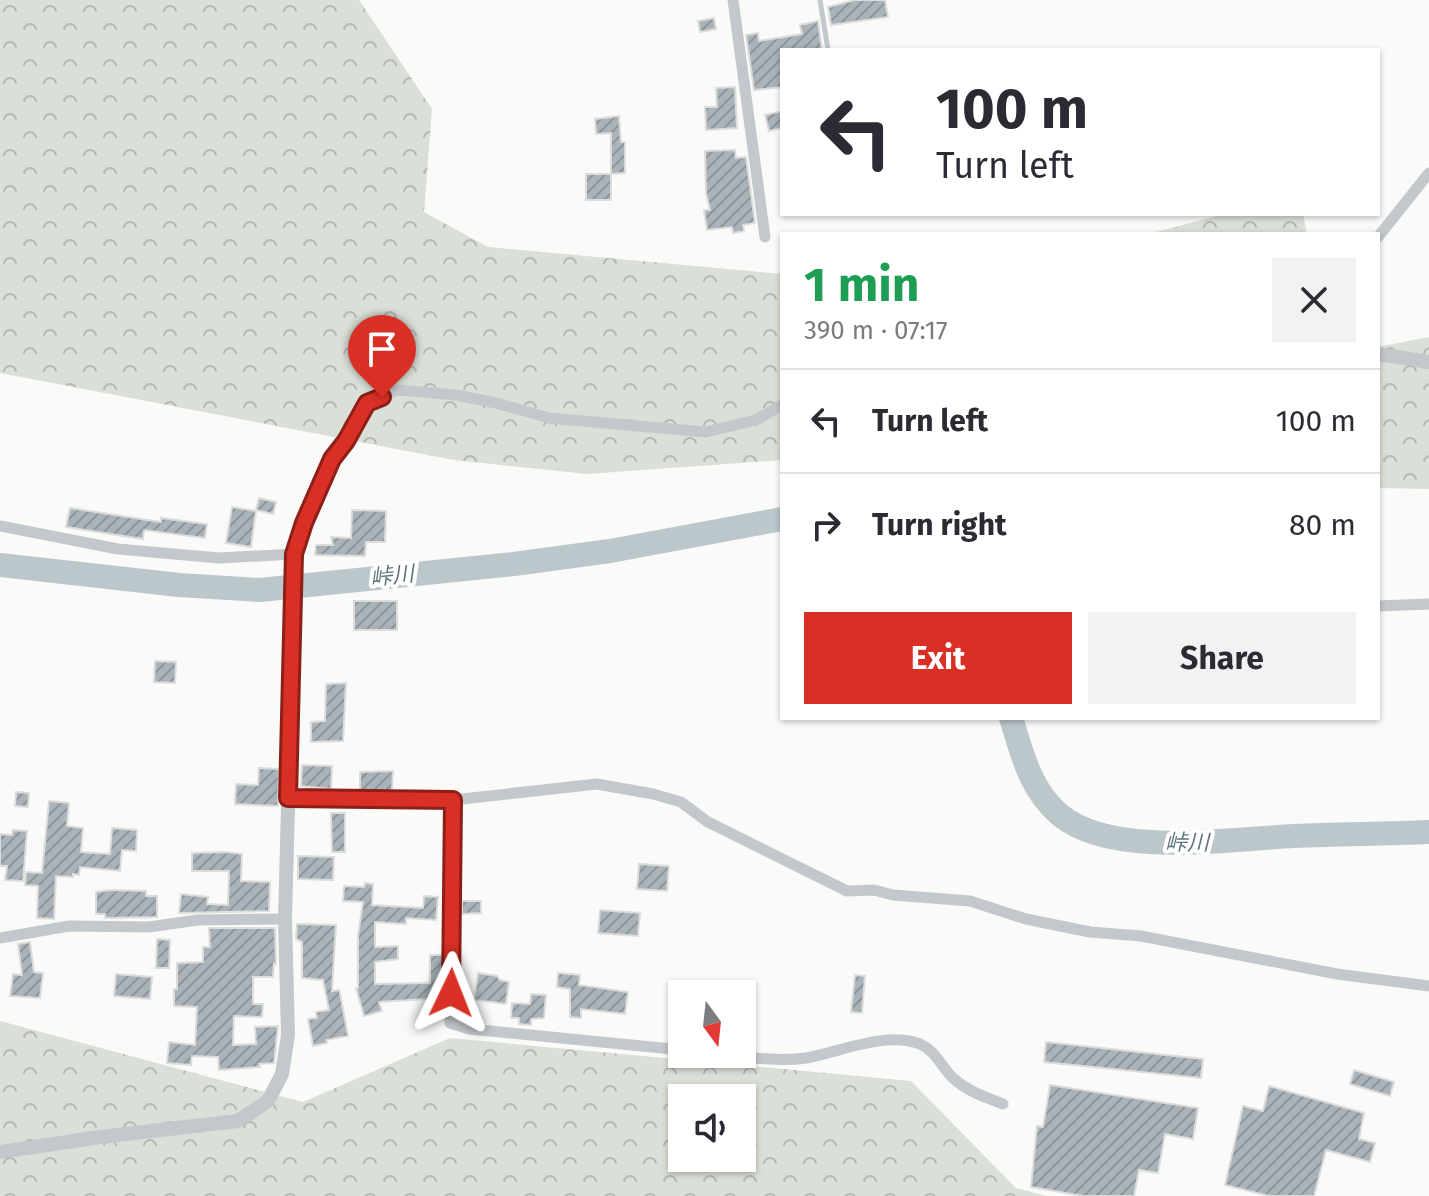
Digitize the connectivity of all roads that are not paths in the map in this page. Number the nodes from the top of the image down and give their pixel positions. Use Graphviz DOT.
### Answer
graph roads {
  1 [pos="733,0"];
  2 [pos="820,0"];
  3 [pos="828,48"];
  4 [pos="1429,173"];
  5 [pos="1380,234"];
  6 [pos="765,237"];
  7 [pos="1380,354"];
  8 [pos="1429,362"];
  9 [pos="780,406"];
  10 [pos="0,526"];
  11 [pos="294,554"];
  12 [pos="1429,604"];
  13 [pos="1380,606"];
  14 [pos="293,619"];
  15 [pos="288,798"];
  16 [pos="453,800"];
  17 [pos="285,919"];
  18 [pos="0,938"];
  19 [pos="1429,986"];
  20 [pos="668,1049"];
  21 [pos="756,1058"];
  22 [pos="1003,1104"];
  23 [pos="0,1152"];
  1 -- 6 [label="street"];
  2 -- 3 [label="lane"];
  4 -- 5 [label="street"];
  7 -- 8 [label="street"];
  9 -- 11 [label="street"];
  10 -- 11 [label="street"];
  11 -- 14 [label="street"];
  12 -- 13 [label="street"];
  14 -- 15 [label="street"];
  15 -- 16 [label="street"];
  15 -- 17 [label="street"];
  16 -- 19 [label="street"];
  16 -- 20 [label="street"];
  17 -- 18 [label="street"];
  17 -- 23 [label="street"];
  21 -- 22 [label="street"];
}
